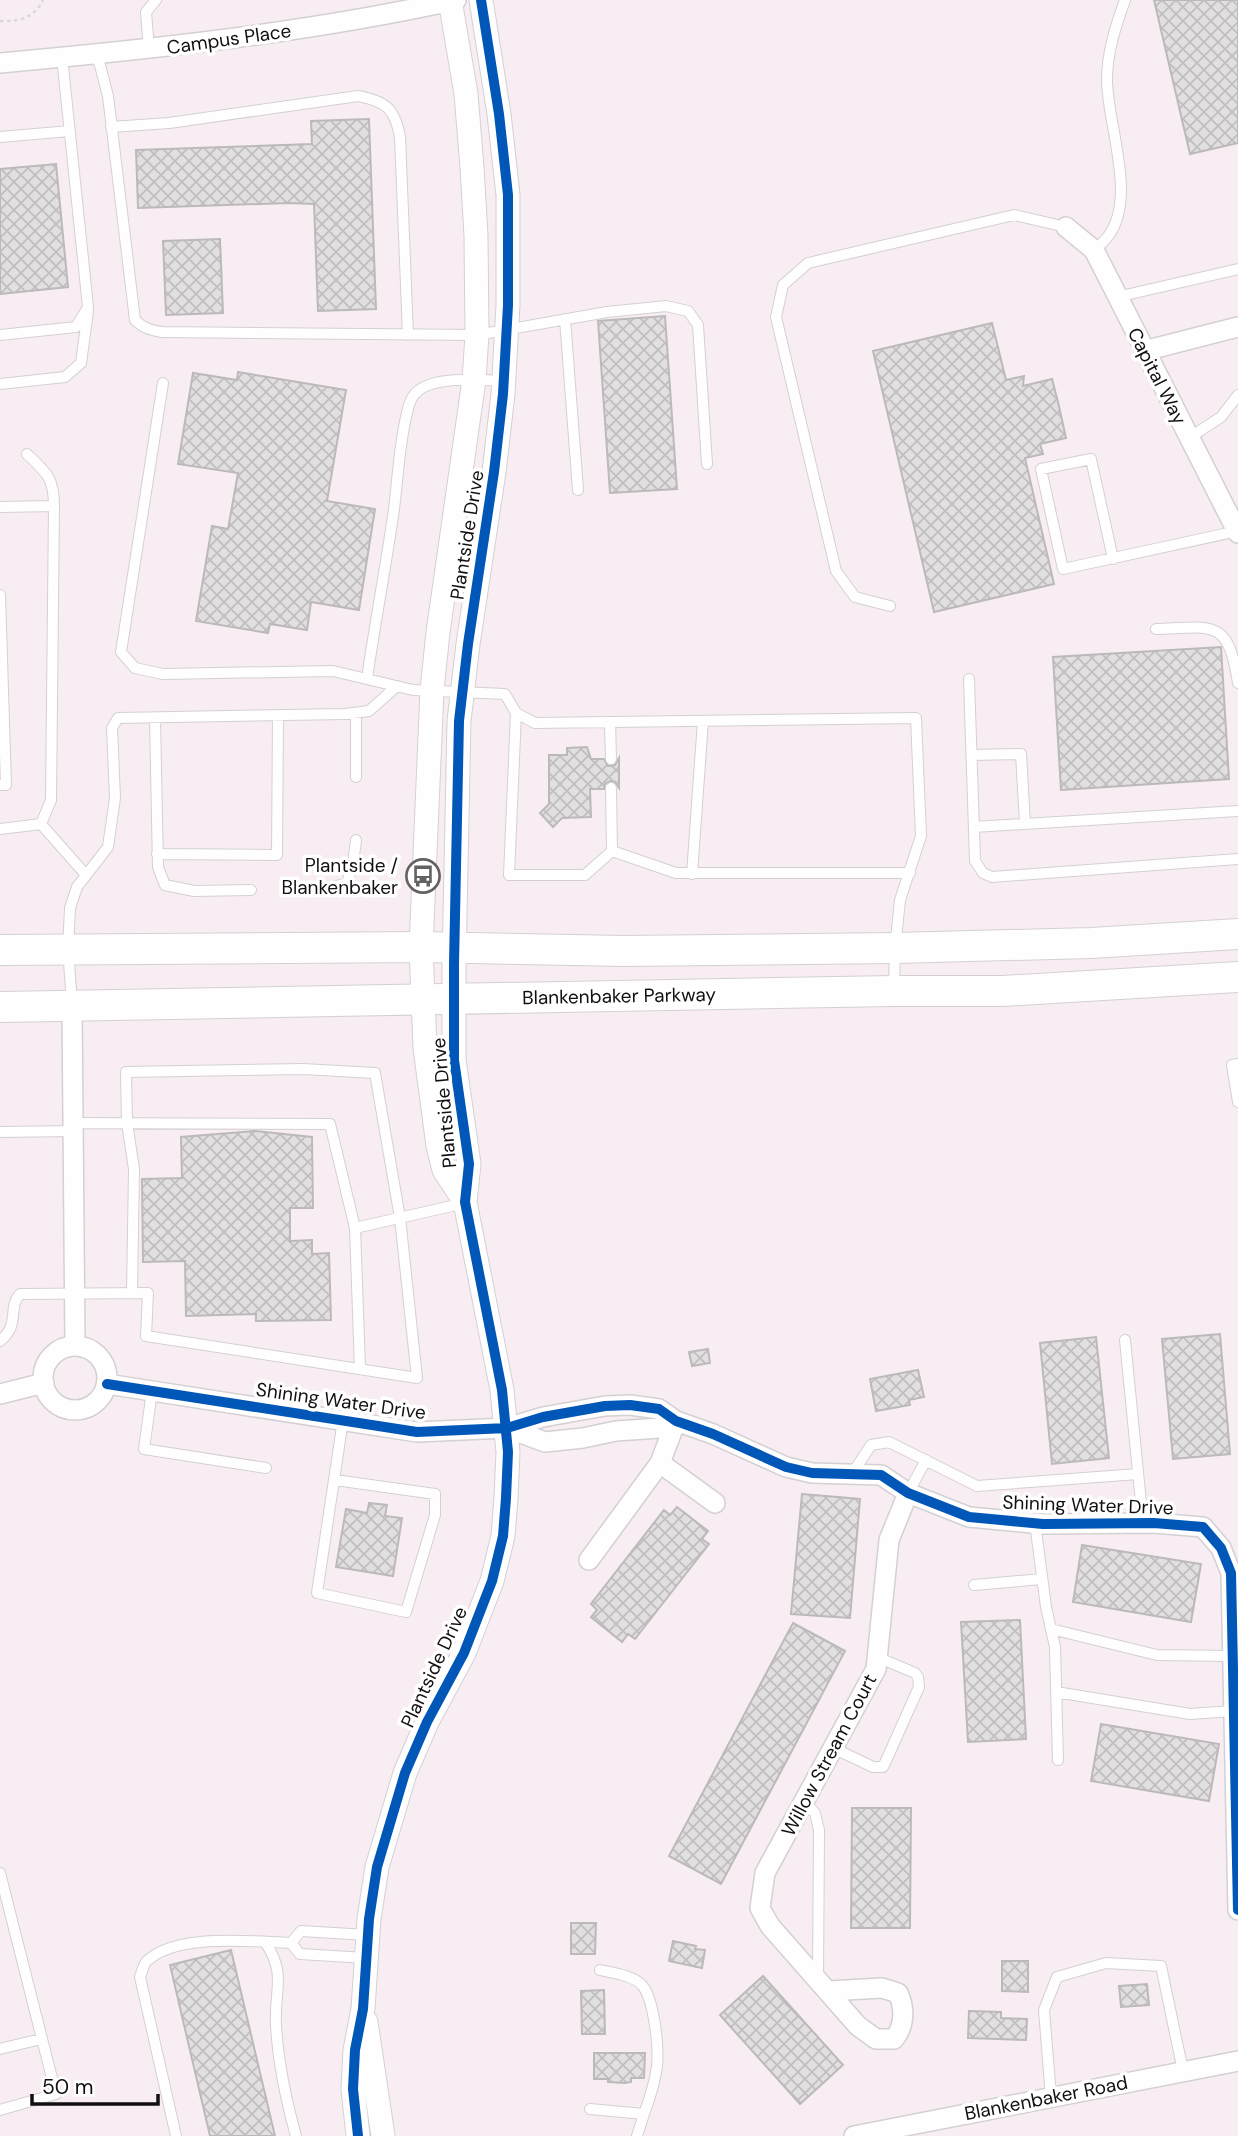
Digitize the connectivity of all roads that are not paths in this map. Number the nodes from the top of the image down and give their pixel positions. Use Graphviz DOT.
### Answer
graph roads {
  1 [pos="142,0"];
  2 [pos="156,0"];
  3 [pos="452,0"];
  4 [pos="481,0"];
  5 [pos="1125,0"];
  6 [pos="146,12"];
  7 [pos="149,50"];
  8 [pos="97,54"];
  9 [pos="62,57"];
  10 [pos="0,63"];
  11 [pos="111,127"];
  12 [pos="70,131"];
  13 [pos="0,137"];
  14 [pos="1066,226"];
  15 [pos="1094,250"];
  16 [pos="1238,269"];
  17 [pos="1117,297"];
  18 [pos="88,307"];
  19 [pos="565,319"];
  20 [pos="1238,327"];
  21 [pos="507,330"];
  22 [pos="0,335"];
  23 [pos="408,335"];
  24 [pos="477,335"];
  25 [pos="1144,351"];
  26 [pos="474,380"];
  27 [pos="504,381"];
  28 [pos="163,383"];
  29 [pos="0,384"];
  30 [pos="1238,395"];
  31 [pos="1189,438"];
  32 [pos="27,454"];
  33 [pos="707,464"];
  34 [pos="578,490"];
  35 [pos="54,506"];
  36 [pos="0,508"];
  37 [pos="453,531"];
  38 [pos="1238,532"];
  39 [pos="485,536"];
  40 [pos="1113,559"];
  41 [pos="0,595"];
  42 [pos="890,606"];
  43 [pos="1156,629"];
  44 [pos="368,679"];
  45 [pos="969,679"];
  46 [pos="1238,683"];
  47 [pos="397,686"];
  48 [pos="432,690"];
  49 [pos="463,692"];
  50 [pos="356,713"];
  51 [pos="516,713"];
  52 [pos="278,716"];
  53 [pos="155,719"];
  54 [pos="703,721"];
  55 [pos="610,722"];
  56 [pos="972,755"];
  57 [pos="611,758"];
  58 [pos="356,777"];
  59 [pos="0,785"];
  60 [pos="611,788"];
  61 [pos="1238,811"];
  62 [pos="41,824"];
  63 [pos="1025,824"];
  64 [pos="974,827"];
  65 [pos="0,829"];
  66 [pos="356,840"];
  67 [pos="612,851"];
  68 [pos="157,854"];
  69 [pos="1238,859"];
  70 [pos="910,873"];
  71 [pos="692,874"];
  72 [pos="86,875"];
  73 [pos="251,890"];
  74 [pos="306,890"];
  75 [pos="1238,934"];
  76 [pos="421,947"];
  77 [pos="454,948"];
  78 [pos="895,948"];
  79 [pos="68,949"];
  80 [pos="0,950"];
  81 [pos="1238,977"];
  82 [pos="894,991"];
  83 [pos="422,999"];
  84 [pos="454,999"];
  85 [pos="72,1006"];
  86 [pos="0,1007"];
  87 [pos="1238,1064"];
  88 [pos="1238,1102"];
  89 [pos="127,1123"];
  90 [pos="73,1127"];
  91 [pos="0,1132"];
  92 [pos="465,1202"];
  93 [pos="400,1218"];
  94 [pos="355,1228"];
  95 [pos="75,1293"];
  96 [pos="132,1293"];
  97 [pos="1125,1340"];
  98 [pos="0,1341"];
  99 [pos="75,1346"];
  100 [pos="360,1369"];
  101 [pos="44,1384"];
  102 [pos="107,1384"];
  103 [pos="152,1391"];
  104 [pos="0,1394"];
  105 [pos="343,1420"];
  106 [pos="676,1421"];
  107 [pos="506,1429"];
  108 [pos="926,1460"];
  109 [pos="660,1463"];
  110 [pos="266,1468"];
  111 [pos="852,1474"];
  112 [pos="1138,1474"];
  113 [pos="335,1480"];
  114 [pos="908,1493"];
  115 [pos="715,1503"];
  116 [pos="1035,1523"];
  117 [pos="1143,1523"];
  118 [pos="589,1560"];
  119 [pos="1042,1579"];
  120 [pos="974,1585"];
  121 [pos="1051,1629"];
  122 [pos="1232,1656"];
  123 [pos="877,1657"];
  124 [pos="1056,1692"];
  125 [pos="1233,1711"];
  126 [pos="833,1748"];
  127 [pos="1058,1760"];
  128 [pos="804,1801"];
  129 [pos="0,1873"];
  130 [pos="1238,1910"];
  131 [pos="265,1942"];
  132 [pos="291,1944"];
  133 [pos="367,1947"];
  134 [pos="600,1970"];
  135 [pos="823,1985"];
  136 [pos="363,2009"];
  137 [pos="41,2039"];
  138 [pos="0,2049"];
  139 [pos="1238,2061"];
  140 [pos="1183,2071"];
  141 [pos="1051,2097"];
  142 [pos="590,2109"];
  143 [pos="0,2110"];
  144 [pos="644,2114"];
  145 [pos="176,2136"];
  146 [pos="296,2136"];
  147 [pos="358,2136"];
  148 [pos="383,2136"];
  149 [pos="637,2136"];
  150 [pos="854,2136"];
  1 -- 6 [label="lane"];
  2 -- 6 [label="lane"];
  3 -- 7 [label="street, Campus Place"];
  3 -- 24 [label="street, Plantside Drive"];
  4 -- 21 [label="street, Plantside Drive"];
  5 -- 15 [label="lane"];
  6 -- 7 [label="lane"];
  7 -- 8 [label="street, Campus Place"];
  8 -- 9 [label="street, Campus Place"];
  8 -- 11 [label="lane"];
  9 -- 10 [label="street, Campus Place"];
  9 -- 12 [label="lane"];
  11 -- 23 [label="lane"];
  11 -- 23 [label="lane"];
  12 -- 13 [label="lane"];
  12 -- 18 [label="lane"];
  14 -- 15 [label="street, Capital Way"];
  14 -- 42 [label="lane"];
  15 -- 17 [label="street, Capital Way"];
  16 -- 17 [label="lane"];
  17 -- 25 [label="street, Capital Way"];
  18 -- 22 [label="lane"];
  18 -- 29 [label="lane"];
  19 -- 21 [label="lane"];
  19 -- 33 [label="lane"];
  19 -- 34 [label="lane"];
  20 -- 25 [label="street"];
  21 -- 24 [label="lane"];
  21 -- 27 [label="street, Plantside Drive"];
  23 -- 24 [label="lane"];
  24 -- 26 [label="street, Plantside Drive"];
  25 -- 31 [label="street, Capital Way"];
  26 -- 27 [label="lane"];
  26 -- 37 [label="street, Plantside Drive"];
  26 -- 44 [label="lane"];
  27 -- 39 [label="street, Plantside Drive"];
  28 -- 44 [label="lane"];
  30 -- 31 [label="lane"];
  31 -- 38 [label="street, Capital Way"];
  32 -- 35 [label="lane"];
  35 -- 36 [label="lane"];
  35 -- 62 [label="lane"];
  37 -- 39 [label="street"];
  37 -- 48 [label="street, Plantside Drive"];
  38 -- 40 [label="lane"];
  39 -- 49 [label="street, Plantside Drive"];
  40 -- 40 [label="lane"];
  41 -- 59 [label="lane"];
  43 -- 46 [label="lane"];
  44 -- 47 [label="lane"];
  45 -- 56 [label="lane"];
  47 -- 48 [label="lane"];
  47 -- 50 [label="lane"];
  48 -- 49 [label="lane"];
  48 -- 76 [label="street, Plantside Drive"];
  49 -- 51 [label="lane"];
  49 -- 77 [label="street, Plantside Drive"];
  50 -- 52 [label="lane"];
  50 -- 58 [label="lane"];
  51 -- 55 [label="lane"];
  51 -- 67 [label="lane"];
  52 -- 53 [label="lane"];
  52 -- 68 [label="lane"];
  53 -- 68 [label="lane"];
  53 -- 72 [label="lane"];
  54 -- 55 [label="lane"];
  54 -- 70 [label="lane"];
  54 -- 71 [label="lane"];
  55 -- 57 [label="lane"];
  56 -- 63 [label="lane"];
  56 -- 64 [label="lane"];
  60 -- 67 [label="lane"];
  61 -- 63 [label="lane"];
  62 -- 65 [label="lane"];
  62 -- 72 [label="lane"];
  63 -- 64 [label="lane"];
  64 -- 69 [label="lane"];
  66 -- 74 [label="lane"];
  67 -- 71 [label="lane"];
  68 -- 73 [label="lane"];
  70 -- 71 [label="lane"];
  70 -- 78 [label="lane"];
  72 -- 79 [label="lane"];
  75 -- 78 [label="main road"];
  76 -- 77 [label="main road"];
  76 -- 79 [label="main road"];
  76 -- 83 [label="street, Plantside Drive"];
  77 -- 78 [label="main road"];
  77 -- 84 [label="street, Plantside Drive"];
  78 -- 82 [label="lane"];
  79 -- 80 [label="main road"];
  79 -- 85 [label="lane"];
  81 -- 82 [label="main road, Blankenbaker Parkway"];
  82 -- 84 [label="main road, Blankenbaker Parkway"];
  83 -- 84 [label="main road, Blankenbaker Parkway"];
  83 -- 85 [label="main road, Blankenbaker Parkway"];
  83 -- 92 [label="street, Plantside Drive"];
  84 -- 92 [label="street, Plantside Drive"];
  85 -- 86 [label="main road, Blankenbaker Parkway"];
  85 -- 90 [label="street"];
  87 -- 88 [label="lane"];
  89 -- 90 [label="lane"];
  89 -- 93 [label="lane"];
  89 -- 94 [label="lane"];
  89 -- 96 [label="lane"];
  90 -- 91 [label="lane"];
  90 -- 95 [label="street"];
  92 -- 93 [label="lane"];
  92 -- 107 [label="street, Plantside Drive"];
  93 -- 94 [label="lane"];
  93 -- 100 [label="lane"];
  94 -- 100 [label="lane"];
  95 -- 96 [label="lane"];
  95 -- 98 [label="lane"];
  95 -- 99 [label="street"];
  96 -- 100 [label="lane"];
  97 -- 112 [label="lane"];
  99 -- 101 [label="street"];
  99 -- 102 [label="street"];
  101 -- 102 [label="street"];
  101 -- 104 [label="street"];
  102 -- 103 [label="street, Shining Water Drive"];
  103 -- 105 [label="street, Shining Water Drive"];
  103 -- 110 [label="lane"];
  105 -- 107 [label="street, Shining Water Drive"];
  105 -- 113 [label="lane"];
  106 -- 107 [label="street, Shining Water Drive"];
  106 -- 109 [label="street"];
  106 -- 111 [label="street, Shining Water Drive"];
  107 -- 133 [label="street, Plantside Drive"];
  108 -- 111 [label="lane"];
  108 -- 112 [label="lane"];
  108 -- 114 [label="lane"];
  109 -- 115 [label="street"];
  109 -- 118 [label="street"];
  111 -- 114 [label="street, Shining Water Drive"];
  112 -- 117 [label="lane"];
  113 -- 113 [label="lane"];
  114 -- 116 [label="street, Shining Water Drive"];
  114 -- 123 [label="street, Willow Stream Court"];
  116 -- 117 [label="street, Shining Water Drive"];
  116 -- 119 [label="lane"];
  117 -- 122 [label="street, Shining Water Drive"];
  119 -- 120 [label="lane"];
  119 -- 121 [label="lane"];
  121 -- 122 [label="lane"];
  121 -- 124 [label="lane"];
  122 -- 125 [label="street, Shining Water Drive"];
  123 -- 126 [label="street, Willow Stream Court"];
  123 -- 126 [label="lane"];
  124 -- 125 [label="lane"];
  124 -- 127 [label="lane"];
  125 -- 130 [label="street, Shining Water Drive"];
  126 -- 128 [label="street, Willow Stream Court"];
  128 -- 135 [label="lane"];
  128 -- 135 [label="street, Willow Stream Court"];
  129 -- 137 [label="lane"];
  131 -- 132 [label="lane"];
  131 -- 145 [label="lane"];
  131 -- 146 [label="lane"];
  132 -- 133 [label="lane"];
  132 -- 133 [label="lane"];
  133 -- 136 [label="street, Plantside Drive"];
  134 -- 144 [label="lane"];
  136 -- 147 [label="street, Plantside Drive"];
  136 -- 148 [label="street, Plantside Drive"];
  137 -- 138 [label="lane"];
  137 -- 143 [label="lane"];
  139 -- 140 [label="street, Blankenbaker Road"];
  140 -- 141 [label="street, Blankenbaker Road"];
  140 -- 141 [label="lane"];
  141 -- 150 [label="street, Blankenbaker Road"];
  142 -- 144 [label="lane"];
  144 -- 149 [label="lane"];
}
